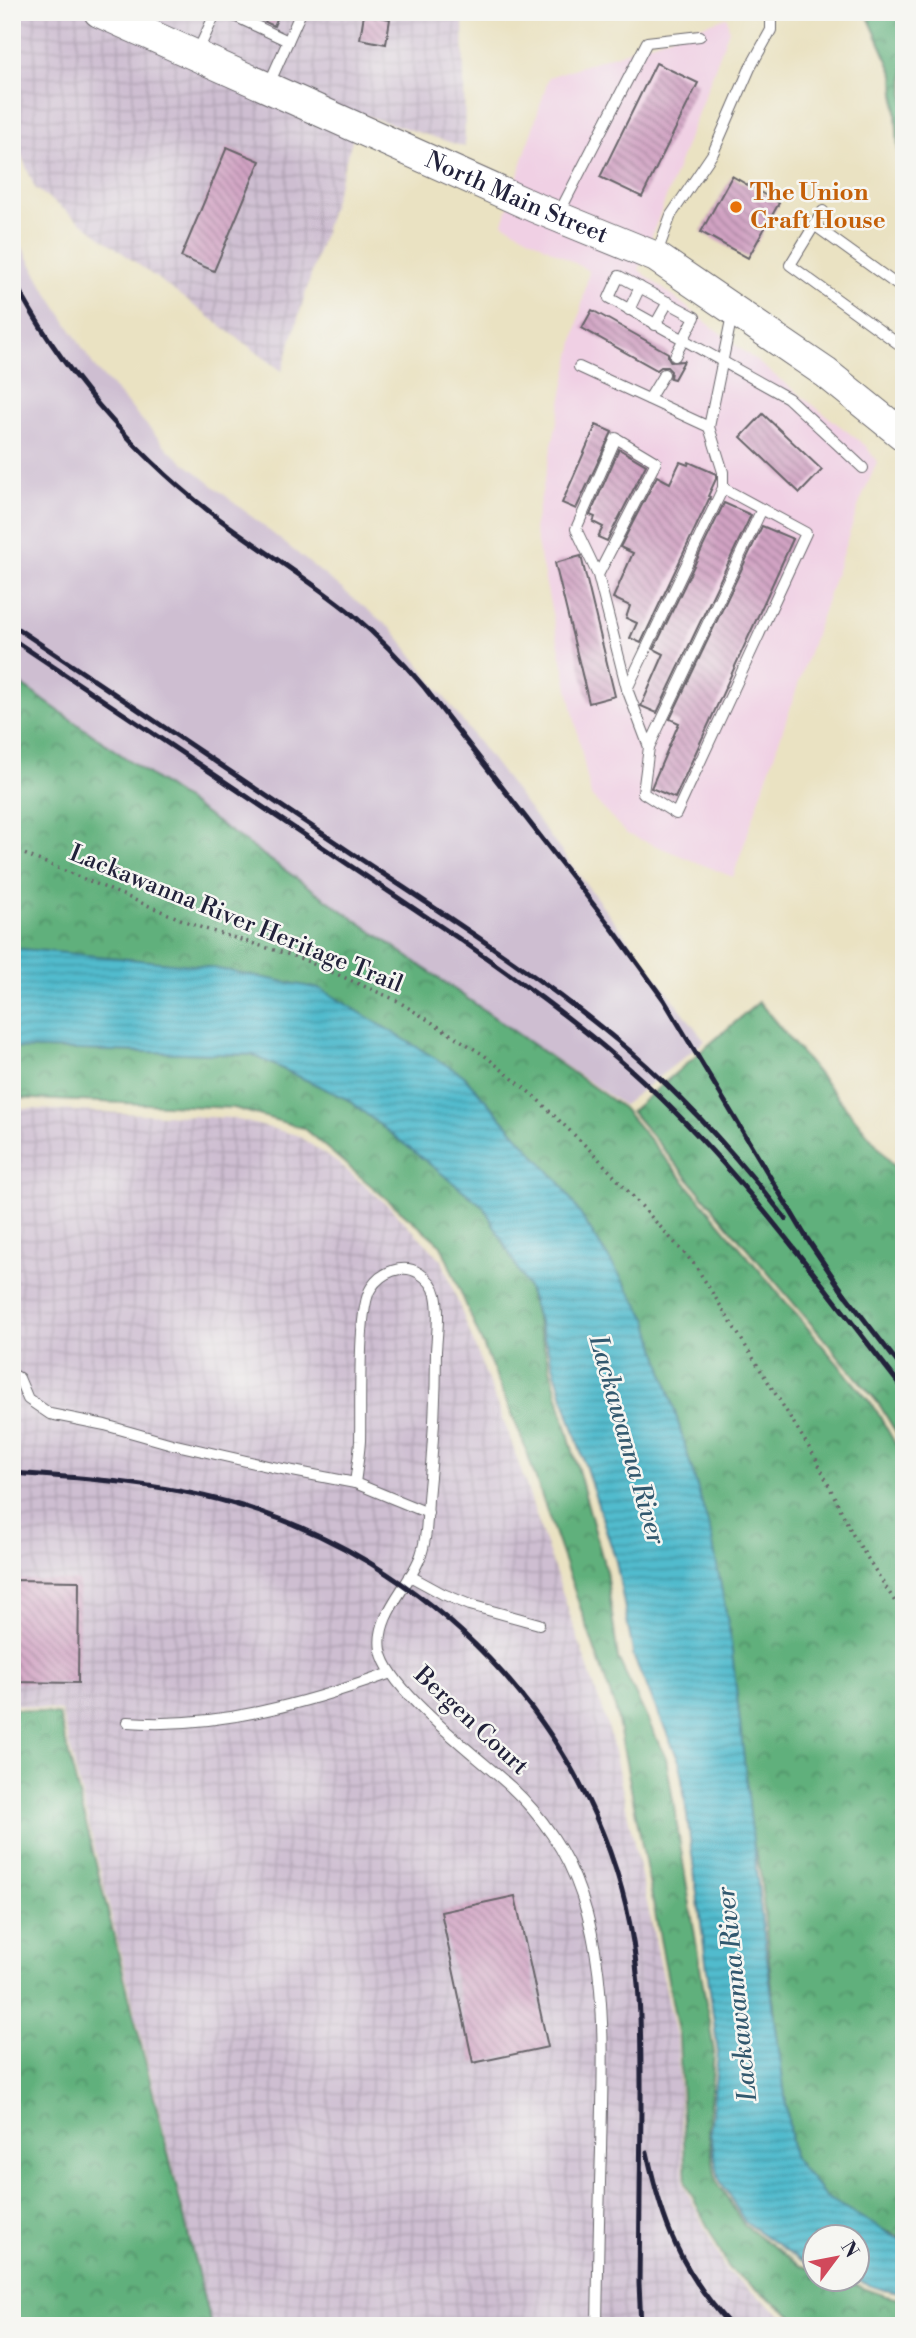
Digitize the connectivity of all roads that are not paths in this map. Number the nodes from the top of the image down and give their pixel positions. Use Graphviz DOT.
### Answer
graph roads {
  1 [pos="99,12"];
  2 [pos="216,12"];
  3 [pos="226,12"];
  4 [pos="301,12"];
  5 [pos="771,12"];
  6 [pos="700,36"];
  7 [pos="288,41"];
  8 [pos="196,56"];
  9 [pos="267,87"];
  10 [pos="823,211"];
  11 [pos="558,217"];
  12 [pos="814,225"];
  13 [pos="656,257"];
  14 [pos="640,287"];
  15 [pos="904,290"];
  16 [pos="668,302"];
  17 [pos="629,310"];
  18 [pos="733,311"];
  19 [pos="655,325"];
  20 [pos="684,341"];
  21 [pos="904,348"];
  22 [pos="675,356"];
  23 [pos="722,363"];
  24 [pos="579,367"];
  25 [pos="664,374"];
  26 [pos="649,399"];
  27 [pos="900,423"];
  28 [pos="709,427"];
  29 [pos="863,468"];
  30 [pos="723,488"];
  31 [pos="762,509"];
  32 [pos="598,575"];
  33 [pos="627,689"];
  34 [pos="649,747"];
  35 [pos="12,1374"];
  36 [pos="355,1483"];
  37 [pos="428,1513"];
  38 [pos="410,1576"];
  39 [pos="539,1624"];
  40 [pos="391,1673"];
  41 [pos="127,1723"];
  42 [pos="597,2326"];
  1 -- 8 [label="main road, North Main Street"];
  2 -- 8 [label="lane"];
  3 -- 7 [label="lane"];
  4 -- 7 [label="lane"];
  5 -- 13 [label="lane"];
  6 -- 11 [label="lane"];
  7 -- 9 [label="lane"];
  8 -- 9 [label="main road, North Main Street"];
  9 -- 11 [label="main road, North Main Street"];
  10 -- 12 [label="lane"];
  11 -- 13 [label="main road, North Main Street"];
  12 -- 15 [label="lane"];
  12 -- 21 [label="lane"];
  13 -- 18 [label="main road, North Main Street"];
  14 -- 16 [label="lane"];
  14 -- 17 [label="lane"];
  14 -- 17 [label="lane"];
  16 -- 19 [label="lane"];
  16 -- 20 [label="lane"];
  17 -- 19 [label="lane"];
  18 -- 23 [label="lane"];
  18 -- 27 [label="main road, North Main Street"];
  19 -- 20 [label="lane"];
  20 -- 22 [label="lane"];
  20 -- 23 [label="lane"];
  23 -- 28 [label="lane"];
  23 -- 29 [label="lane"];
  24 -- 26 [label="lane"];
  25 -- 26 [label="lane"];
  26 -- 28 [label="lane"];
  28 -- 30 [label="lane"];
  30 -- 31 [label="lane"];
  30 -- 33 [label="lane"];
  31 -- 34 [label="lane"];
  31 -- 34 [label="lane"];
  32 -- 32 [label="lane"];
  32 -- 33 [label="lane"];
  33 -- 34 [label="lane"];
  35 -- 36 [label="lane"];
  36 -- 37 [label="lane"];
  36 -- 37 [label="lane, Bergen Court"];
  37 -- 38 [label="lane, Bergen Court"];
  38 -- 39 [label="lane"];
  38 -- 40 [label="lane, Bergen Court"];
  40 -- 41 [label="lane"];
  40 -- 42 [label="lane, Bergen Court"];
}
